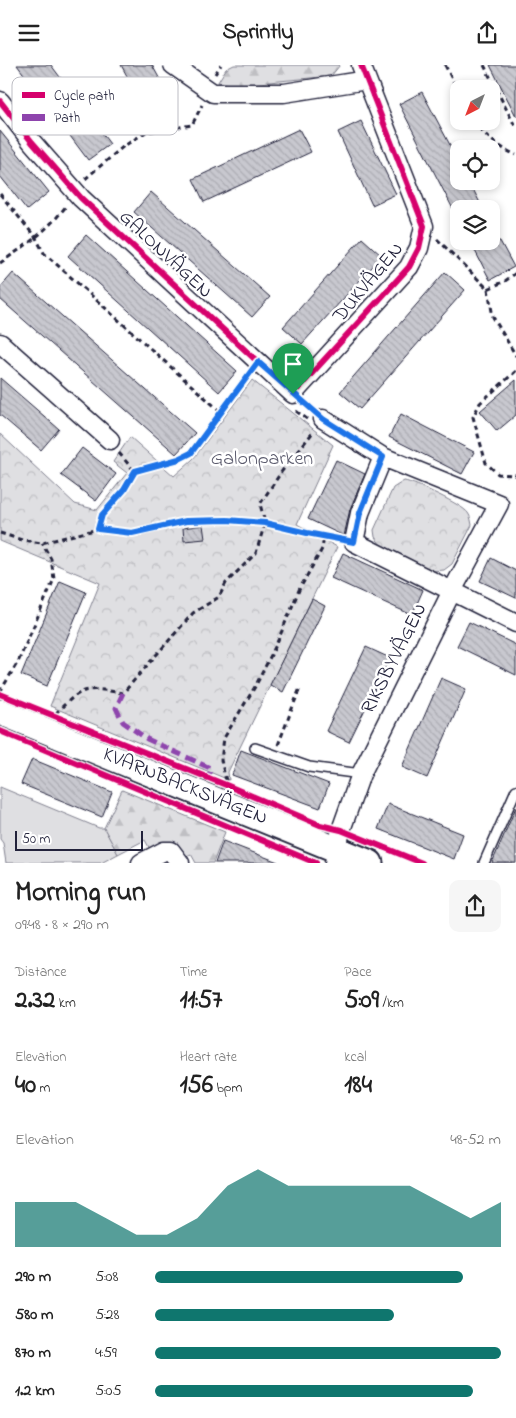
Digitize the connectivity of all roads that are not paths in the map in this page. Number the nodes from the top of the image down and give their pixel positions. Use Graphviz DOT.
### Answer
graph roads {
  1 [pos="173,65"];
  2 [pos="364,73"];
  3 [pos="0,101"];
  4 [pos="12,116"];
  5 [pos="27,135"];
  6 [pos="0,343"];
  7 [pos="293,394"];
  8 [pos="320,423"];
  9 [pos="110,440"];
  10 [pos="383,457"];
  11 [pos="452,591"];
  12 [pos="516,623"];
  13 [pos="4,705"];
  14 [pos="255,747"];
  15 [pos="361,774"];
  16 [pos="516,790"];
  17 [pos="336,856"];
  18 [pos="141,863"];
  19 [pos="180,863"];
  20 [pos="370,863"];
  21 [pos="484,863"];
  1 -- 2 [label="street"];
  2 -- 7 [label="street, DUKVÄGEN"];
  3 -- 4 [label="street, GALONVÄGEN"];
  5 -- 7 [label="street, GALONVÄGEN"];
  6 -- 9 [label="street"];
  8 -- 10 [label="street"];
  10 -- 11 [label="street"];
  10 -- 11 [label="street, RIKSBYVÄGEN"];
  11 -- 12 [label="street"];
  11 -- 15 [label="street, RIKSBYVÄGEN"];
  13 -- 17 [label="street, KVARNBACKSVÄGEN"];
  14 -- 15 [label="lane"];
  15 -- 17 [label="street, RIKSBYVÄGEN"];
  16 -- 21 [label="lane"];
  17 -- 20 [label="street, KVARNBACKSVÄGEN"];
  18 -- 19 [label="street"];
}
